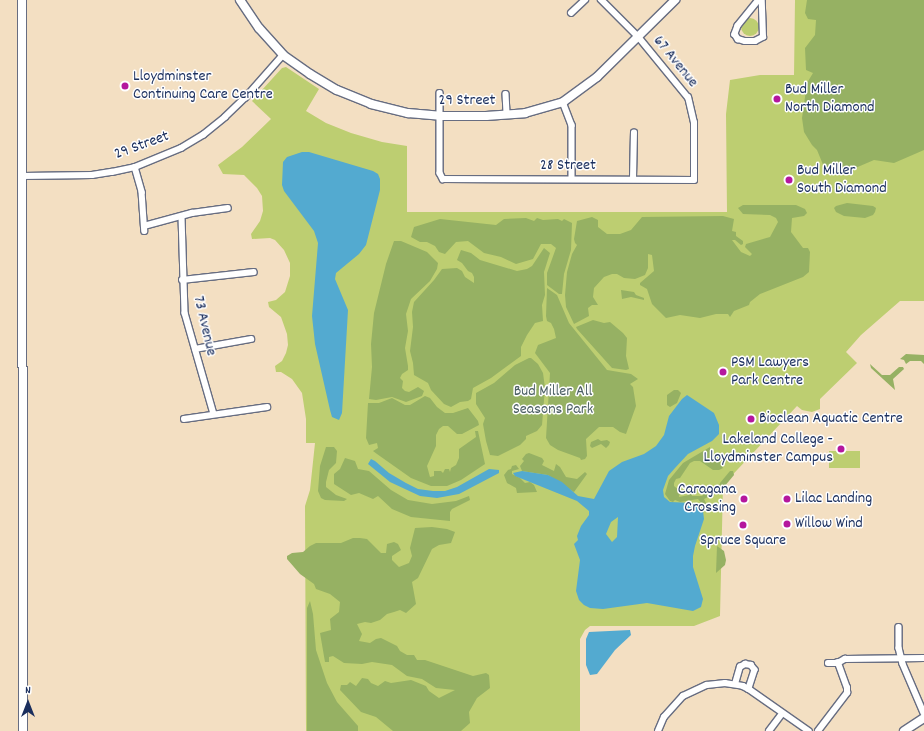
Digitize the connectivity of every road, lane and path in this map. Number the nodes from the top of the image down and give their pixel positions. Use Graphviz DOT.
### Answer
graph roads {
  1 [pos="22,0"];
  2 [pos="240,0"];
  3 [pos="585,0"];
  4 [pos="601,0"];
  5 [pos="675,0"];
  6 [pos="760,0"];
  7 [pos="571,13"];
  8 [pos="638,37"];
  9 [pos="283,55"];
  10 [pos="440,93"];
  11 [pos="506,94"];
  12 [pos="562,102"];
  13 [pos="507,115"];
  14 [pos="440,116"];
  15 [pos="634,133"];
  16 [pos="135,167"];
  17 [pos="23,176"];
  18 [pos="572,179"];
  19 [pos="633,179"];
  20 [pos="694,180"];
  21 [pos="228,208"];
  22 [pos="182,217"];
  23 [pos="254,272"];
  24 [pos="182,280"];
  25 [pos="251,339"];
  26 [pos="195,349"];
  27 [pos="268,407"];
  28 [pos="214,414"];
  29 [pos="184,419"];
  30 [pos="899,627"];
  31 [pos="901,658"];
  32 [pos="924,658"];
  33 [pos="828,663"];
  34 [pos="838,663"];
  35 [pos="735,684"];
  36 [pos="749,689"];
  37 [pos="924,713"];
  38 [pos="782,714"];
  39 [pos="924,718"];
  40 [pos="908,729"];
  41 [pos="23,731"];
  42 [pos="658,731"];
  43 [pos="769,731"];
  44 [pos="809,731"];
  45 [pos="818,731"];
  1 -- 17 [label="main road"];
  2 -- 9 [label="main road, 29 Street"];
  3 -- 7 [label="street"];
  4 -- 8 [label="street, 67 Avenue"];
  5 -- 8 [label="main road, 29 Street"];
  6 -- 6 [label="street"];
  8 -- 12 [label="main road, 29 Street"];
  8 -- 20 [label="street, 67 Avenue"];
  9 -- 14 [label="main road, 29 Street"];
  9 -- 16 [label="street, 29 Street"];
  10 -- 14 [label="street"];
  11 -- 13 [label="street"];
  12 -- 13 [label="main road, 29 Street"];
  12 -- 18 [label="street"];
  13 -- 14 [label="main road, 29 Street"];
  14 -- 18 [label="street, 28 Street"];
  15 -- 19 [label="street"];
  16 -- 17 [label="street, 29 Street"];
  16 -- 22 [label="street"];
  17 -- 41 [label="main road"];
  18 -- 19 [label="street, 28 Street"];
  19 -- 20 [label="street, 28 Street"];
  21 -- 22 [label="street"];
  22 -- 24 [label="street, 73 Avenue"];
  23 -- 24 [label="street"];
  24 -- 26 [label="street, 73 Avenue"];
  25 -- 26 [label="street"];
  26 -- 28 [label="street, 73 Avenue"];
  27 -- 28 [label="street"];
  28 -- 29 [label="street"];
  30 -- 31 [label="street"];
  31 -- 32 [label="street"];
  31 -- 34 [label="street"];
  31 -- 37 [label="street"];
  33 -- 34 [label="street"];
  34 -- 45 [label="street"];
  35 -- 36 [label="street"];
  35 -- 36 [label="street"];
  35 -- 42 [label="street"];
  36 -- 38 [label="street"];
  38 -- 43 [label="street"];
  38 -- 44 [label="street"];
  39 -- 40 [label="main road"];
}
